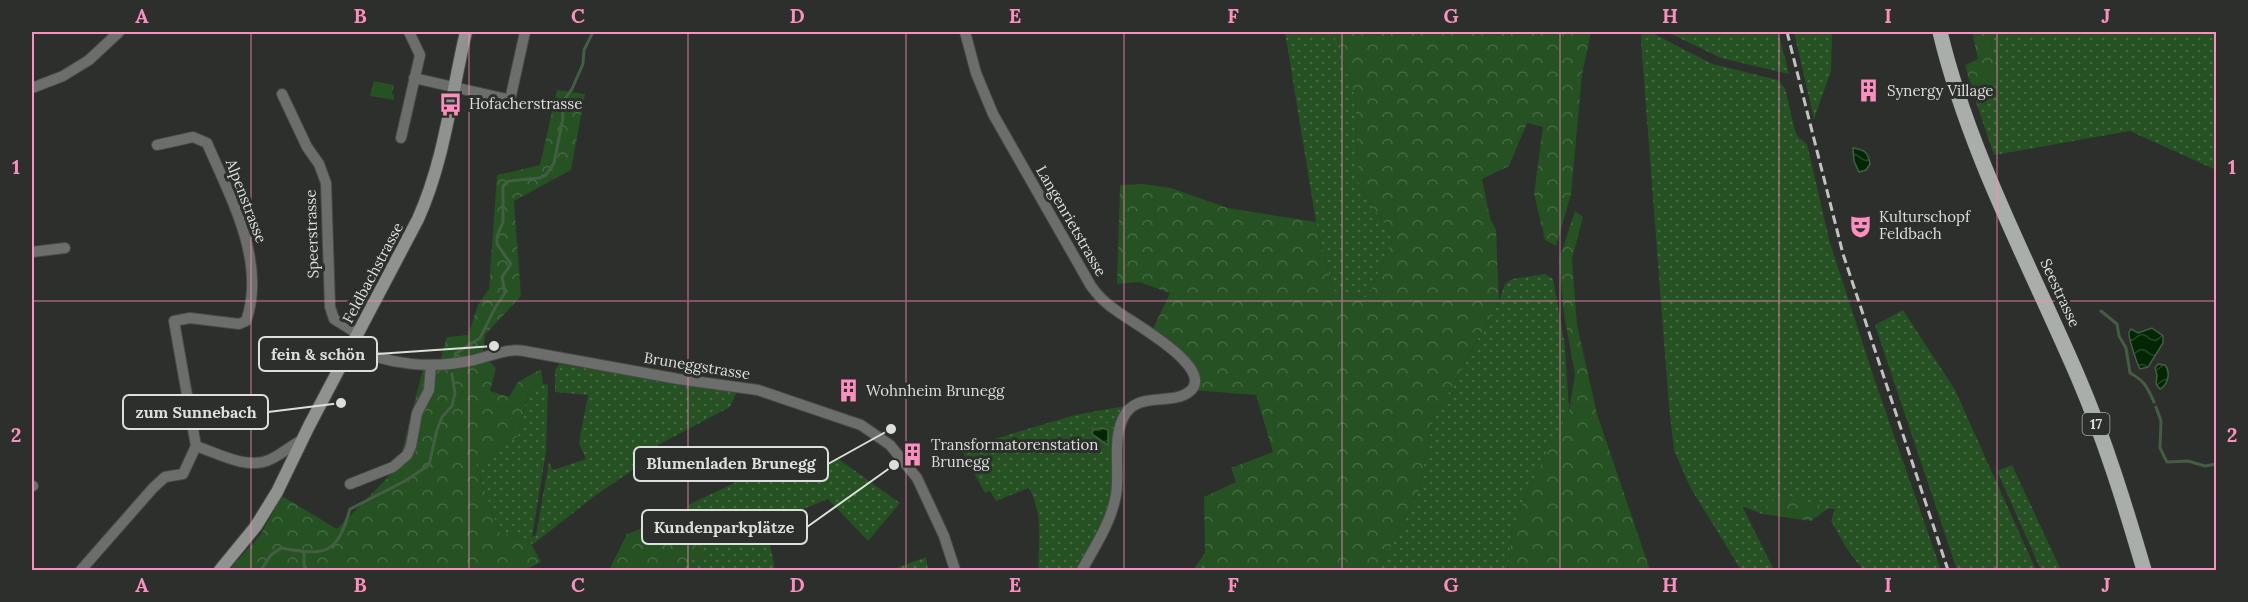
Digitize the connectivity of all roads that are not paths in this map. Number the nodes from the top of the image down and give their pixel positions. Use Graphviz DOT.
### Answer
graph roads {
  1 [pos="119,32"];
  2 [pos="409,32"];
  3 [pos="466,32"];
  4 [pos="525,32"];
  5 [pos="965,32"];
  6 [pos="1940,32"];
  7 [pos="414,78"];
  8 [pos="455,87"];
  9 [pos="32,88"];
  10 [pos="282,93"];
  11 [pos="401,138"];
  12 [pos="157,145"];
  13 [pos="65,248"];
  14 [pos="32,252"];
  15 [pos="358,334"];
  16 [pos="351,346"];
  17 [pos="430,365"];
  18 [pos="302,440"];
  19 [pos="196,446"];
  20 [pos="350,484"];
  21 [pos="81,570"];
  22 [pos="220,570"];
  23 [pos="955,570"];
  24 [pos="1082,570"];
  25 [pos="2144,570"];
  1 -- 9 [label="street"];
  2 -- 7 [label="street"];
  3 -- 8 [label="main road, Feldbachstrasse"];
  4 -- 8 [label="street"];
  5 -- 24 [label="street, Langenrietstrasse"];
  6 -- 25 [label="main road, Seestrasse / 17"];
  7 -- 8 [label="street"];
  7 -- 11 [label="street"];
  8 -- 15 [label="main road, Feldbachstrasse"];
  10 -- 15 [label="street, Speerstrasse"];
  12 -- 19 [label="street, Alpenstrasse"];
  13 -- 14 [label="street"];
  15 -- 16 [label="main road, Feldbachstrasse"];
  16 -- 17 [label="street, Bruneggstrasse"];
  16 -- 18 [label="main road, Feldbachstrasse"];
  17 -- 20 [label="street"];
  17 -- 23 [label="street, Bruneggstrasse"];
  18 -- 19 [label="street"];
  18 -- 22 [label="main road, Feldbachstrasse"];
  19 -- 21 [label="street"];
}
